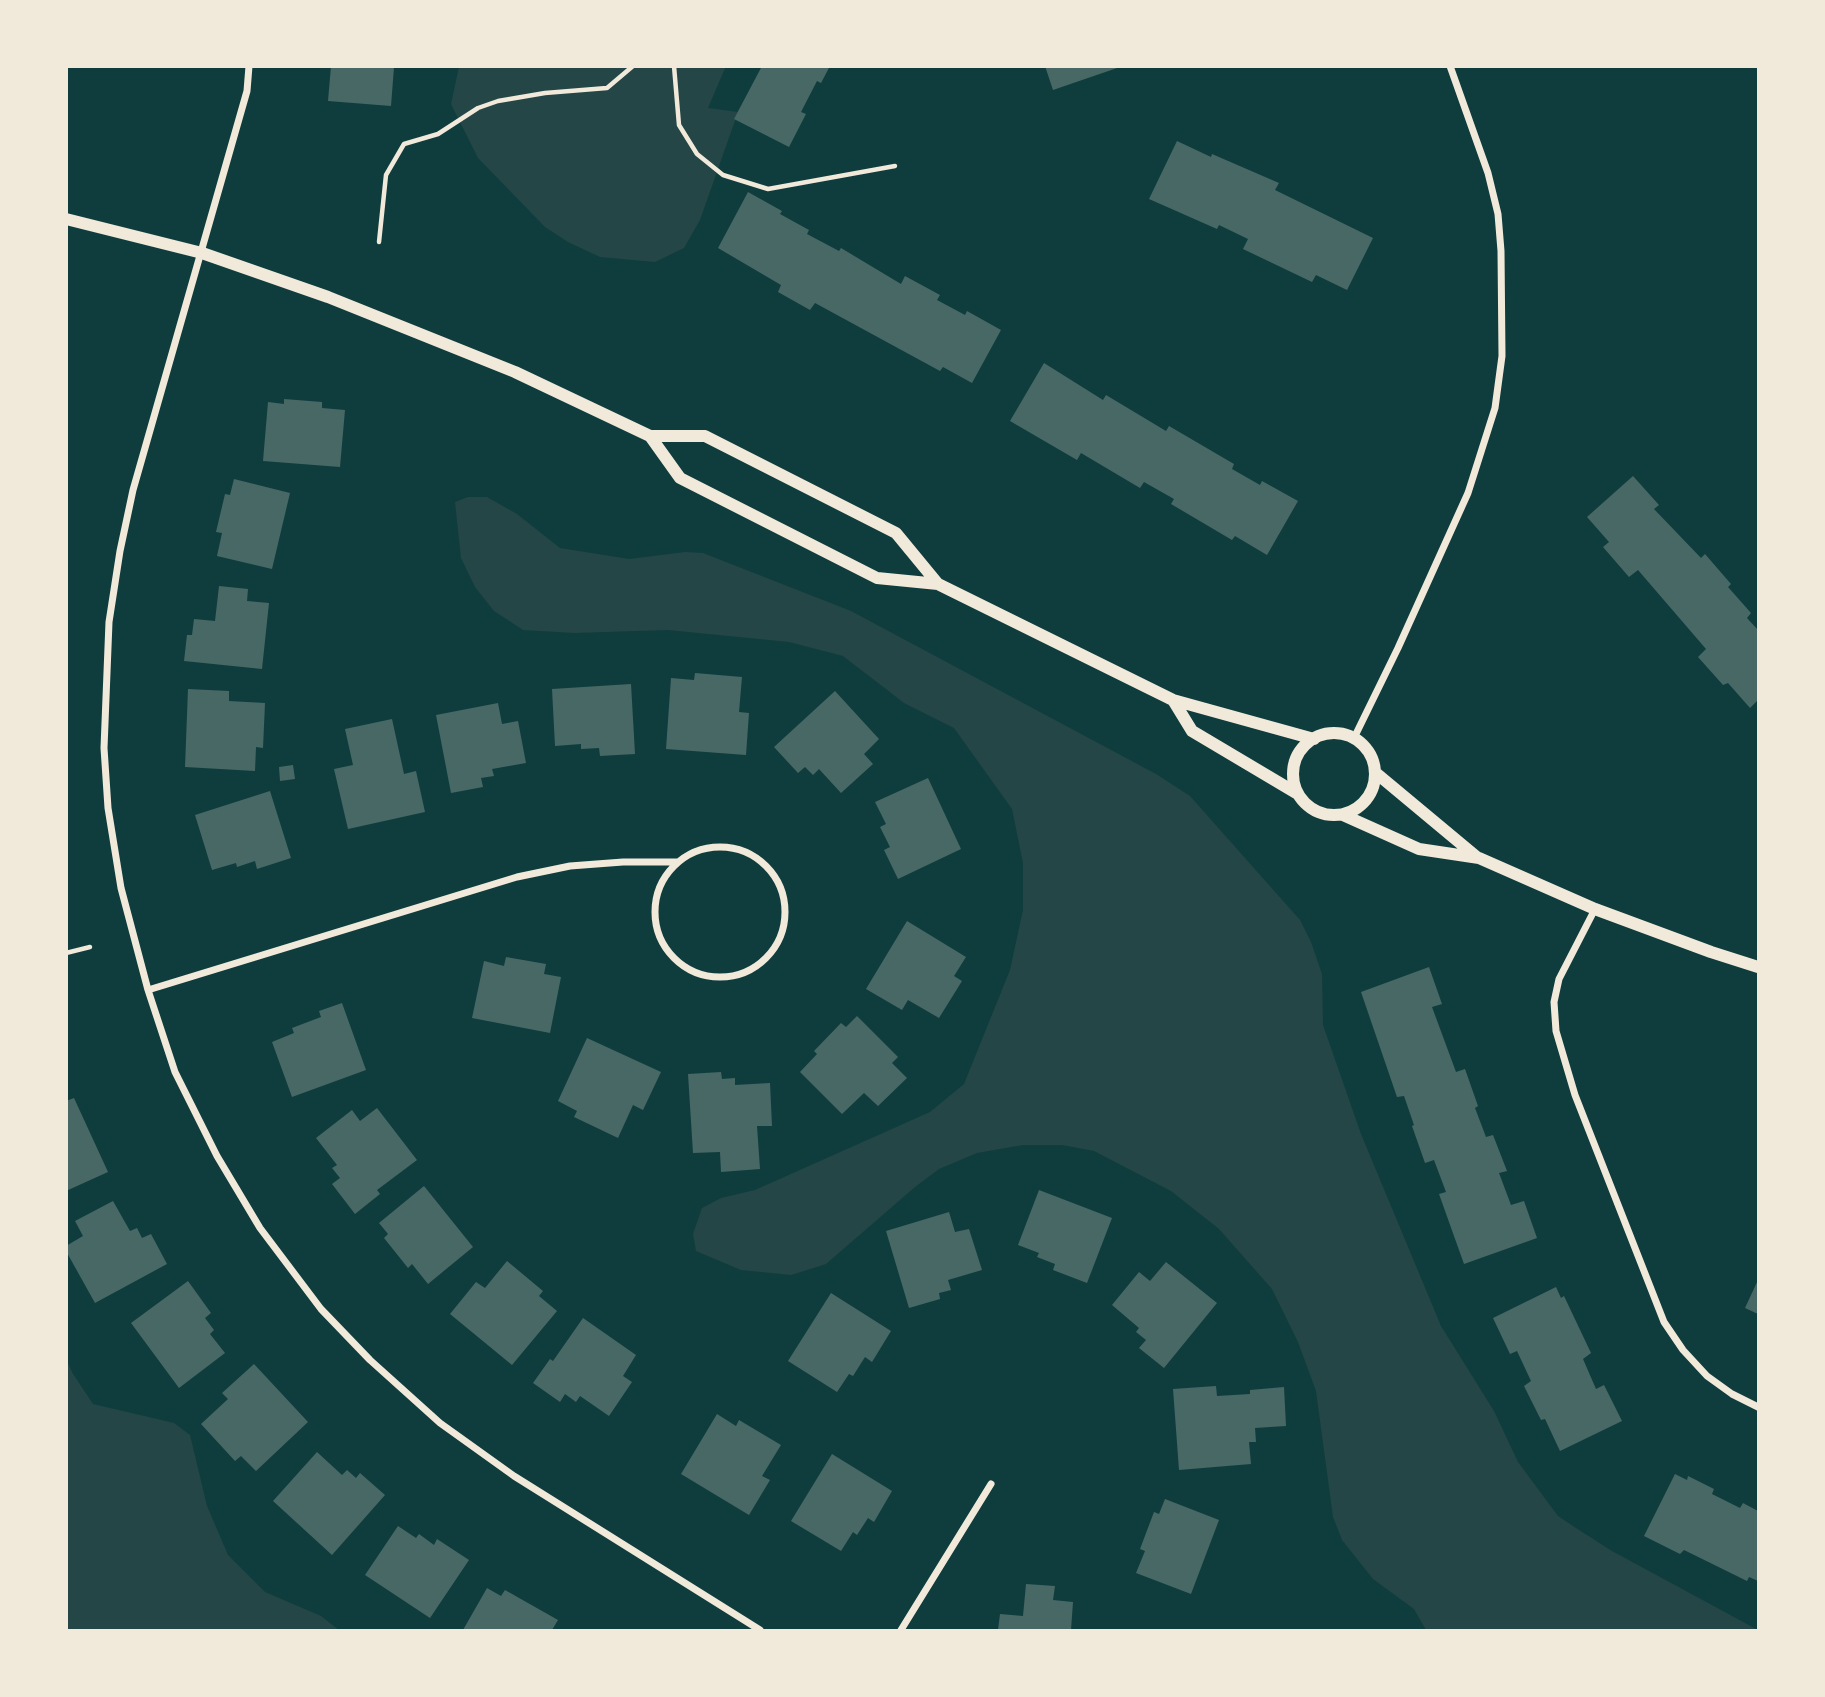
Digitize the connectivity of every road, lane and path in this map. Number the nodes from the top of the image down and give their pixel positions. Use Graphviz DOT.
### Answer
graph roads {
  1 [pos="249,66"];
  2 [pos="633,66"];
  3 [pos="674,66"];
  4 [pos="1450,66"];
  5 [pos="895,166"];
  6 [pos="66,219"];
  7 [pos="379,242"];
  8 [pos="202,253"];
  9 [pos="650,436"];
  10 [pos="939,584"];
  11 [pos="1173,700"];
  12 [pos="1354,738"];
  13 [pos="1314,739"];
  14 [pos="1376,773"];
  15 [pos="1298,794"];
  16 [pos="1343,815"];
  17 [pos="1479,858"];
  18 [pos="678,862"];
  19 [pos="1595,909"];
  20 [pos="90,947"];
  21 [pos="66,953"];
  22 [pos="1759,967"];
  23 [pos="148,990"];
  24 [pos="1759,1407"];
  25 [pos="991,1484"];
  26 [pos="760,1630"];
  27 [pos="901,1630"];
  1 -- 8 [label="street"];
  2 -- 7 [label="path"];
  3 -- 5 [label="path"];
  4 -- 12 [label="street"];
  6 -- 8 [label="street"];
  8 -- 9 [label="street"];
  8 -- 23 [label="street"];
  9 -- 10 [label="street"];
  9 -- 10 [label="street"];
  10 -- 11 [label="street"];
  11 -- 13 [label="street"];
  11 -- 15 [label="street"];
  12 -- 13 [label="street"];
  12 -- 14 [label="street"];
  13 -- 15 [label="street"];
  14 -- 16 [label="street"];
  14 -- 17 [label="street"];
  15 -- 16 [label="street"];
  16 -- 17 [label="street"];
  17 -- 19 [label="street"];
  18 -- 18 [label="street"];
  18 -- 23 [label="street"];
  19 -- 22 [label="street"];
  19 -- 24 [label="street"];
  20 -- 21 [label="path"];
  23 -- 26 [label="street"];
  25 -- 27 [label="street"];
}
